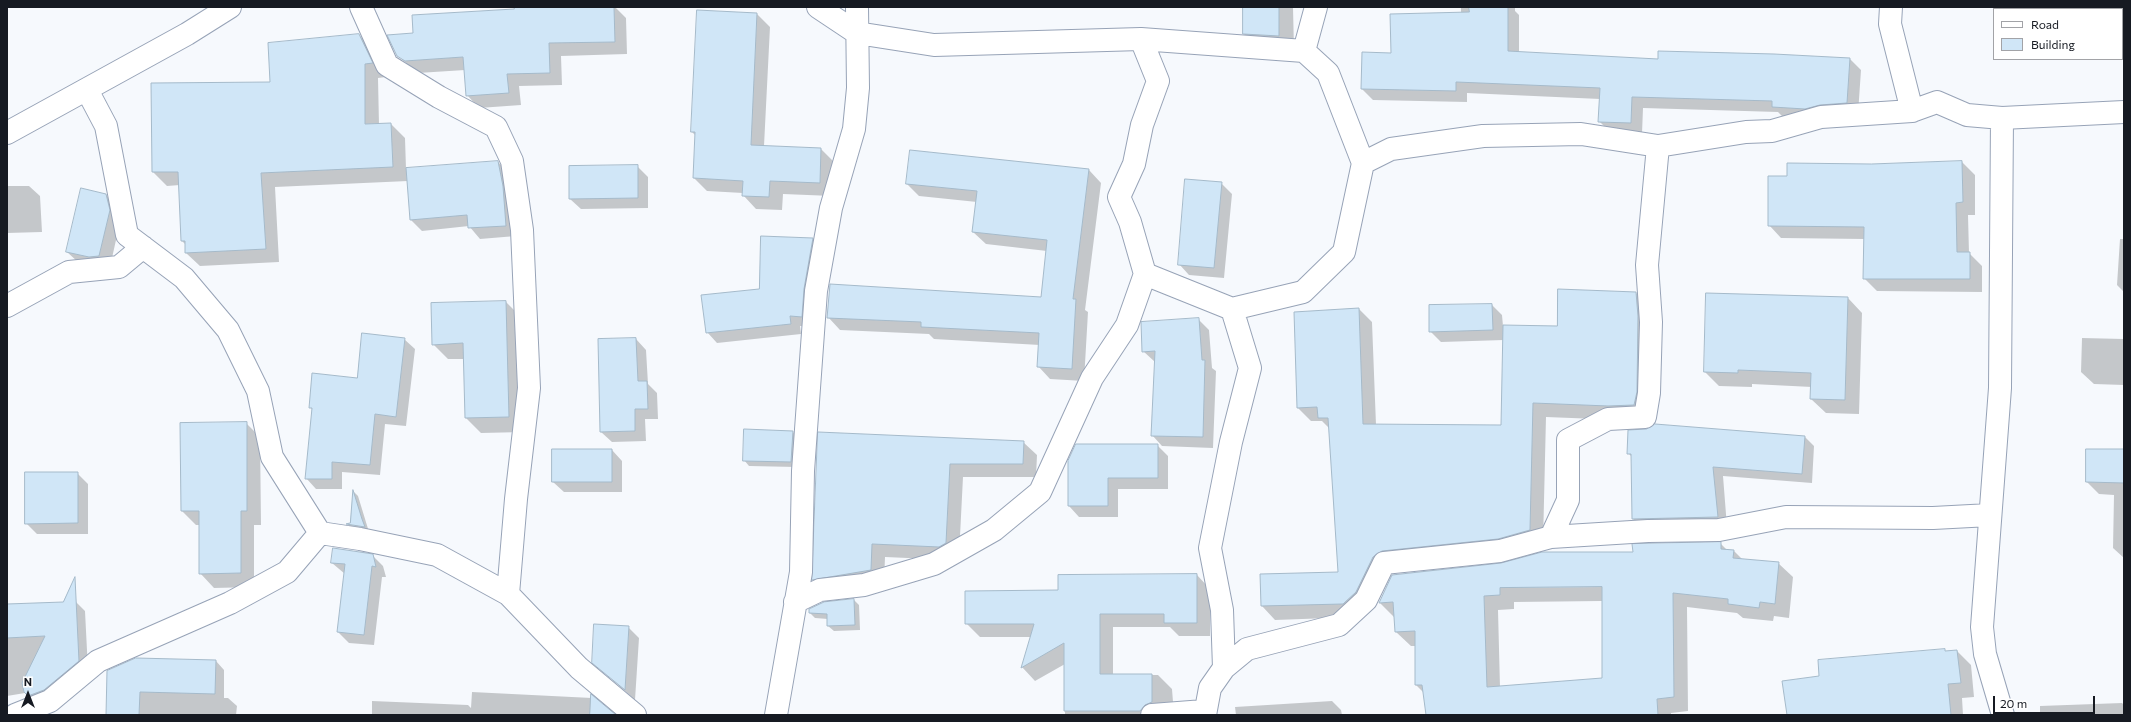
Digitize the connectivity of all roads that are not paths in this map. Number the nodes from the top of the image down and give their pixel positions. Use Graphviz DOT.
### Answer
graph roads {
  1 [pos="230,7"];
  2 [pos="361,7"];
  3 [pos="818,7"];
  4 [pos="857,7"];
  5 [pos="1316,7"];
  6 [pos="1891,7"];
  7 [pos="857,33"];
  8 [pos="1141,39"];
  9 [pos="1304,51"];
  10 [pos="87,90"];
  11 [pos="1912,111"];
  12 [pos="2124,112"];
  13 [pos="2002,118"];
  14 [pos="7,133"];
  15 [pos="1658,146"];
  16 [pos="1363,163"];
  17 [pos="143,247"];
  18 [pos="1145,274"];
  19 [pos="7,306"];
  20 [pos="1232,309"];
  21 [pos="1990,515"];
  22 [pos="320,533"];
  23 [pos="1551,537"];
  24 [pos="508,594"];
  25 [pos="795,602"];
  26 [pos="1224,668"];
  27 [pos="1204,713"];
  28 [pos="15,715"];
  29 [pos="635,715"];
  30 [pos="776,715"];
  31 [pos="1152,715"];
  32 [pos="2003,715"];
  1 -- 10 [label="street"];
  2 -- 24 [label="street"];
  3 -- 7 [label="street"];
  4 -- 7 [label="street"];
  5 -- 9 [label="street"];
  6 -- 11 [label="street"];
  7 -- 8 [label="street"];
  7 -- 25 [label="street"];
  8 -- 9 [label="street"];
  8 -- 18 [label="street"];
  9 -- 16 [label="street"];
  10 -- 14 [label="street"];
  10 -- 17 [label="street"];
  11 -- 13 [label="street"];
  11 -- 15 [label="street"];
  12 -- 13 [label="street"];
  13 -- 21 [label="street"];
  15 -- 16 [label="street"];
  15 -- 23 [label="street"];
  16 -- 20 [label="street"];
  17 -- 19 [label="street"];
  17 -- 22 [label="street"];
  18 -- 20 [label="street"];
  18 -- 25 [label="street"];
  20 -- 26 [label="street"];
  21 -- 23 [label="street"];
  21 -- 32 [label="street"];
  22 -- 24 [label="street"];
  22 -- 28 [label="street"];
  23 -- 26 [label="street"];
  24 -- 29 [label="street"];
  25 -- 30 [label="street"];
  26 -- 27 [label="street"];
  27 -- 31 [label="street"];
}
